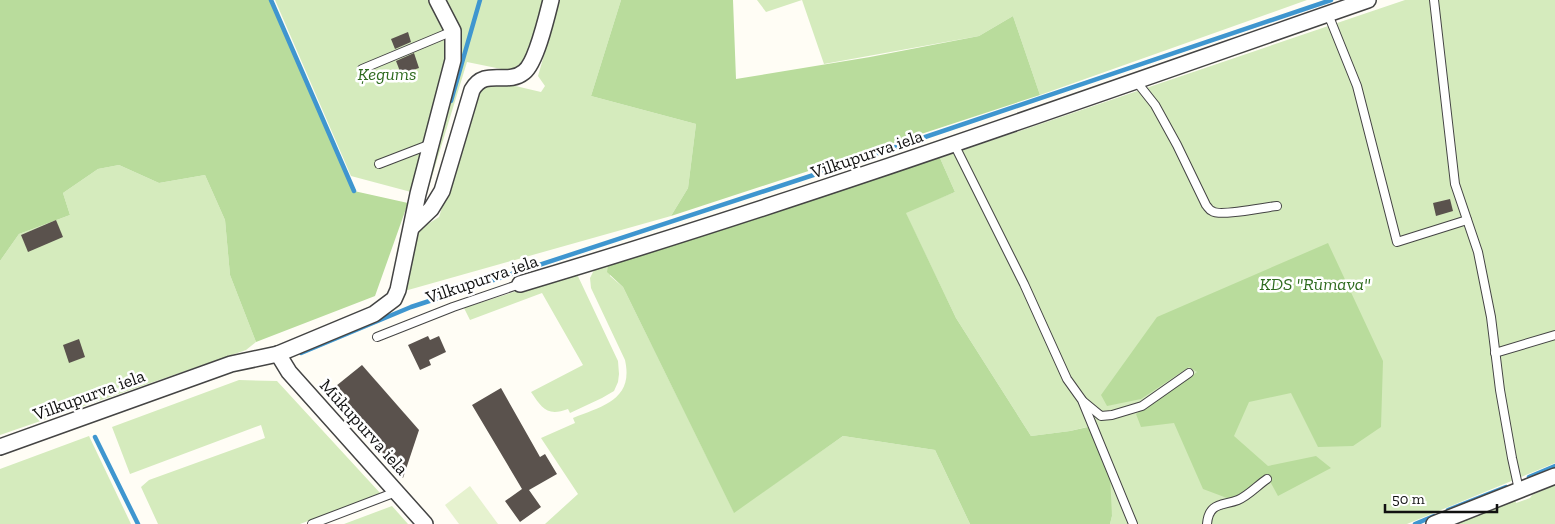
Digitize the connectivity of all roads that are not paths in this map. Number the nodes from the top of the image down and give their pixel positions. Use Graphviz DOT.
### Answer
graph roads {
  1 [pos="437,0"];
  2 [pos="551,0"];
  3 [pos="1368,0"];
  4 [pos="1434,0"];
  5 [pos="1328,14"];
  6 [pos="453,31"];
  7 [pos="362,68"];
  8 [pos="1136,81"];
  9 [pos="431,144"];
  10 [pos="954,144"];
  11 [pos="379,164"];
  12 [pos="1277,206"];
  13 [pos="1467,220"];
  14 [pos="412,227"];
  15 [pos="520,284"];
  16 [pos="1555,335"];
  17 [pos="377,337"];
  18 [pos="1495,353"];
  19 [pos="278,354"];
  20 [pos="1189,373"];
  21 [pos="1082,400"];
  22 [pos="0,447"];
  23 [pos="1555,476"];
  24 [pos="1267,479"];
  25 [pos="1519,490"];
  26 [pos="396,492"];
  27 [pos="312,524"];
  28 [pos="425,524"];
  29 [pos="1133,524"];
  30 [pos="1207,524"];
  31 [pos="1434,524"];
  1 -- 6 [label="street"];
  2 -- 14 [label="street"];
  3 -- 5 [label="street, Vilkupurva iela"];
  4 -- 13 [label="lane"];
  5 -- 8 [label="street, Vilkupurva iela"];
  5 -- 13 [label="lane"];
  6 -- 7 [label="lane"];
  6 -- 9 [label="street, Vilkupurva iela"];
  8 -- 10 [label="street, Vilkupurva iela"];
  8 -- 12 [label="lane"];
  9 -- 11 [label="lane"];
  9 -- 14 [label="street, Vilkupurva iela"];
  10 -- 15 [label="street, Vilkupurva iela"];
  10 -- 21 [label="lane"];
  13 -- 18 [label="lane"];
  14 -- 19 [label="street, Vilkupurva iela"];
  15 -- 17 [label="lane, Vilkupurva iela"];
  16 -- 18 [label="lane"];
  18 -- 25 [label="lane"];
  19 -- 22 [label="street, Vilkupurva iela"];
  19 -- 26 [label="street, Mūkupurva iela"];
  20 -- 21 [label="lane"];
  21 -- 29 [label="lane"];
  23 -- 25 [label="street"];
  24 -- 30 [label="lane"];
  25 -- 31 [label="street"];
  26 -- 27 [label="lane"];
  26 -- 28 [label="street, Mūkupurva iela"];
}
